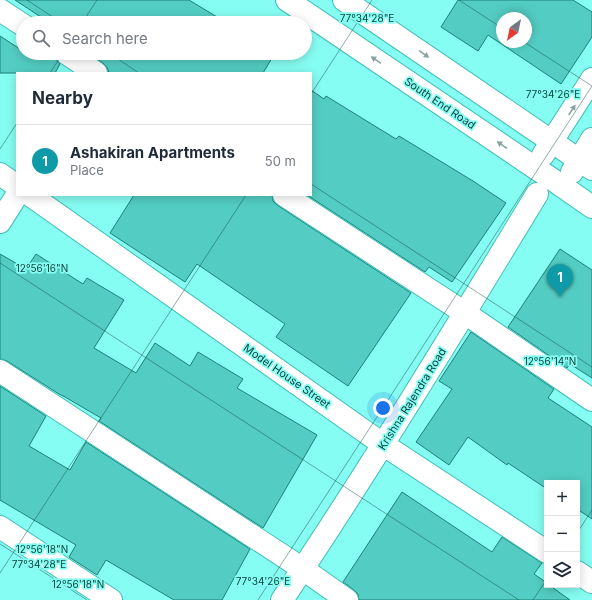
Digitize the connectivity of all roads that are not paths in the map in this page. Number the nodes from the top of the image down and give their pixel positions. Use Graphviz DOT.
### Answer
graph roads {
  1 [pos="287,0"];
  2 [pos="344,0"];
  3 [pos="0,10"];
  4 [pos="311,16"];
  5 [pos="312,17"];
  6 [pos="16,20"];
  7 [pos="76,60"];
  8 [pos="94,72"];
  9 [pos="592,78"];
  10 [pos="592,139"];
  11 [pos="551,142"];
  12 [pos="586,165"];
  13 [pos="534,167"];
  14 [pos="0,174"];
  15 [pos="16,185"];
  16 [pos="562,186"];
  17 [pos="537,194"];
  18 [pos="16,196"];
  19 [pos="31,196"];
  20 [pos="286,196"];
  21 [pos="592,207"];
  22 [pos="0,222"];
  23 [pos="465,313"];
  24 [pos="0,371"];
  25 [pos="592,400"];
  26 [pos="384,445"];
  27 [pos="0,527"];
  28 [pos="544,550"];
  29 [pos="303,569"];
  30 [pos="580,574"];
  31 [pos="592,582"];
  32 [pos="111,600"];
  33 [pos="282,600"];
  34 [pos="347,600"];
  4 -- 1 [label="street, South End Road, one-way"];
  2 -- 11 [label="street, one-way"];
  3 -- 6 [label="street"];
  13 -- 5 [label="street, South End Road, one-way"];
  7 -- 8 [label="street"];
  11 -- 9 [label="street, one-way"];
  10 -- 12 [label="street"];
  11 -- 12 [label="street"];
  11 -- 13 [label="street"];
  12 -- 16 [label="street"];
  13 -- 16 [label="street, South End Road"];
  13 -- 17 [label="street"];
  14 -- 15 [label="street"];
  16 -- 17 [label="street"];
  16 -- 21 [label="street, South End Road"];
  17 -- 23 [label="street, Krishna Rajendra Road"];
  18 -- 22 [label="street"];
  19 -- 26 [label="street, Model House Street"];
  20 -- 23 [label="street"];
  23 -- 25 [label="street"];
  23 -- 26 [label="street, Krishna Rajendra Road"];
  24 -- 29 [label="street"];
  26 -- 28 [label="street, Model House Street"];
  26 -- 29 [label="street, Krishna Rajendra Road"];
  27 -- 32 [label="street"];
  29 -- 33 [label="street, Krishna Rajendra Road"];
  29 -- 34 [label="street"];
  30 -- 31 [label="street"];
}
